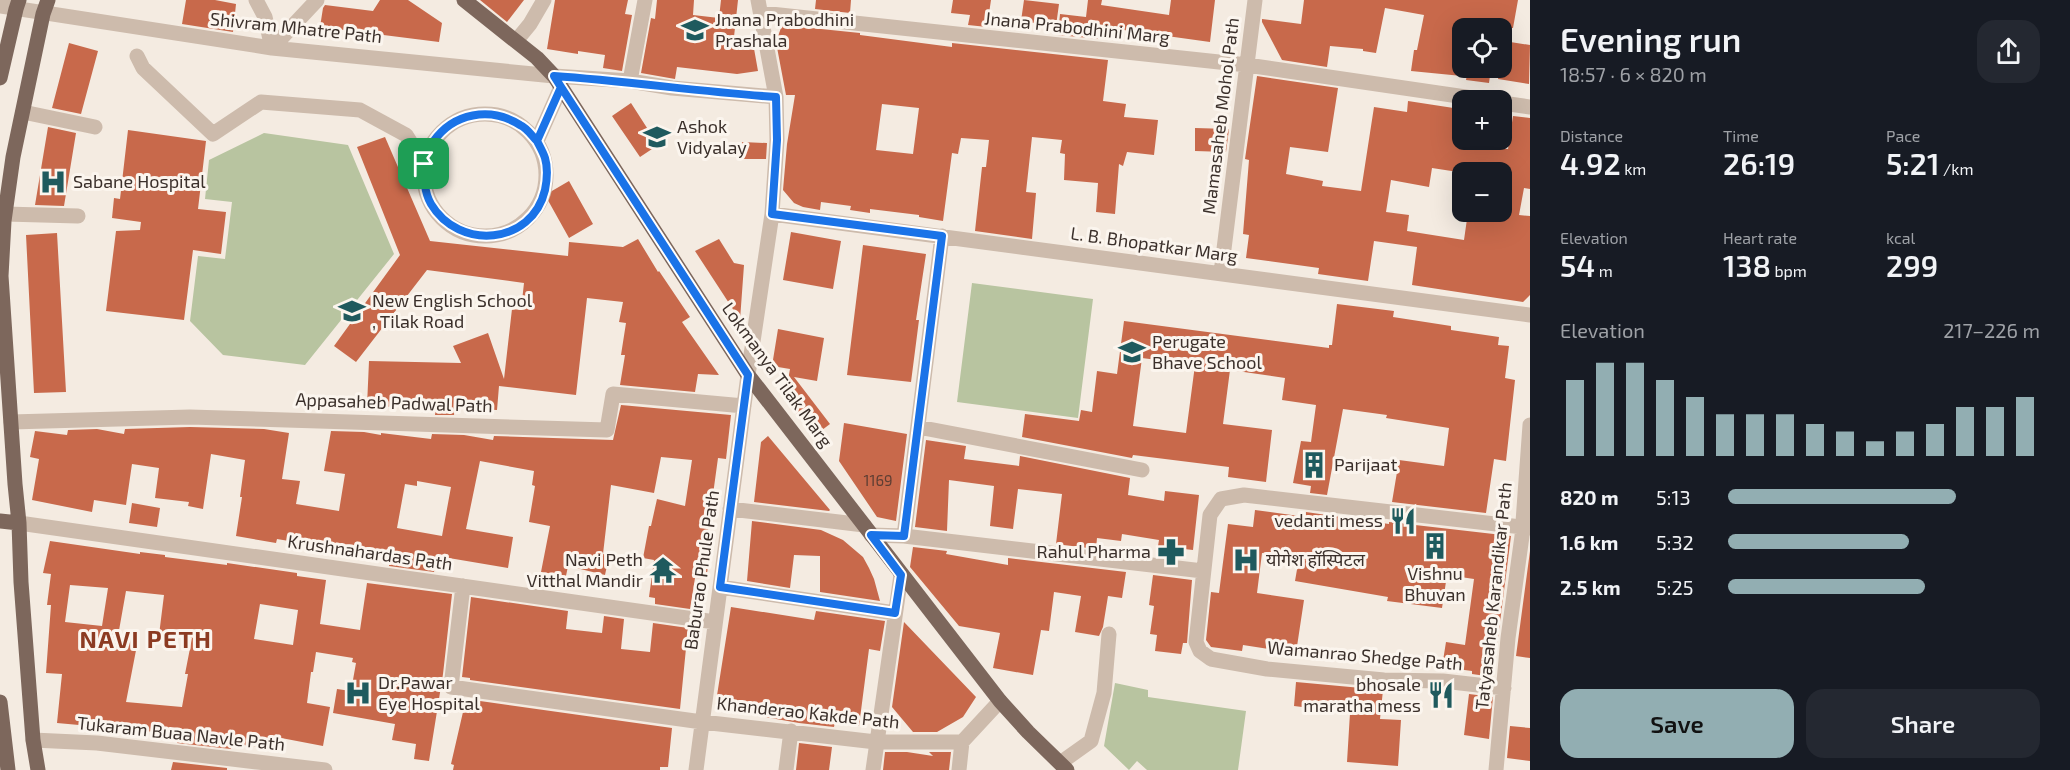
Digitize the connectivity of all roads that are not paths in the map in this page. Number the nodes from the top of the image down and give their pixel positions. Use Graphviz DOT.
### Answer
graph roads {
  1 [pos="256,0"];
  2 [pos="317,0"];
  3 [pos="464,0"];
  4 [pos="544,0"];
  5 [pos="645,0"];
  6 [pos="1255,0"];
  7 [pos="17,4"];
  8 [pos="0,6"];
  9 [pos="46,7"];
  10 [pos="759,7"];
  11 [pos="516,40"];
  12 [pos="272,48"];
  13 [pos="137,56"];
  14 [pos="1247,65"];
  15 [pos="0,78"];
  16 [pos="630,81"];
  17 [pos="558,82"];
  18 [pos="1452,95"];
  19 [pos="776,97"];
  20 [pos="1512,104"];
  21 [pos="1530,107"];
  22 [pos="23,112"];
  23 [pos="95,127"];
  24 [pos="537,141"];
  25 [pos="424,164"];
  26 [pos="5,214"];
  27 [pos="772,214"];
  28 [pos="78,216"];
  29 [pos="942,236"];
  30 [pos="1221,273"];
  31 [pos="1530,315"];
  32 [pos="748,375"];
  33 [pos="744,406"];
  34 [pos="11,422"];
  35 [pos="1530,425"];
  36 [pos="918,427"];
  37 [pos="1142,470"];
  38 [pos="730,509"];
  39 [pos="0,521"];
  40 [pos="19,523"];
  41 [pos="1526,528"];
  42 [pos="868,530"];
  43 [pos="904,536"];
  44 [pos="1203,571"];
  45 [pos="901,575"];
  46 [pos="463,586"];
  47 [pos="720,587"];
  48 [pos="895,613"];
  49 [pos="715,622"];
  50 [pos="1109,634"];
  51 [pos="1504,688"];
  52 [pos="1000,701"];
  53 [pos="0,702"];
  54 [pos="0,707"];
  55 [pos="702,722"];
  56 [pos="791,731"];
  57 [pos="33,740"];
  58 [pos="876,742"];
  59 [pos="962,742"];
  60 [pos="1063,767"];
  61 [pos="8,770"];
  62 [pos="38,770"];
  63 [pos="324,770"];
  64 [pos="696,770"];
  65 [pos="786,770"];
  66 [pos="873,770"];
  67 [pos="959,770"];
  68 [pos="1496,770"];
  1 -- 12 [label="street"];
  2 -- 12 [label="street"];
  3 -- 11 [label="main road, Lokmanya Tilak Marg"];
  4 -- 11 [label="street"];
  5 -- 16 [label="street"];
  6 -- 14 [label="street, Mamasaheb Mohol Path"];
  7 -- 8 [label="street, Shivram Mhatre Path"];
  7 -- 9 [label="street, Shivram Mhatre Path"];
  7 -- 15 [label="main road"];
  9 -- 12 [label="street, Shivram Mhatre Path"];
  9 -- 22 [label="main road"];
  10 -- 14 [label="street, Jnana Prabodhini Marg"];
  10 -- 19 [label="street, Baburao Phule Path"];
  11 -- 17 [label="main road, Lokmanya Tilak Marg"];
  12 -- 17 [label="street, Shivram Mhatre Path"];
  13 -- 25 [label="street"];
  14 -- 18 [label="street, Jnana Prabodhini Marg"];
  14 -- 30 [label="street, Mamasaheb Mohol Path"];
  16 -- 17 [label="street, Shivram Mhatre Path"];
  16 -- 19 [label="street, Shivram Mhatre Path"];
  17 -- 24 [label="street"];
  17 -- 32 [label="main road, Lokmanya Tilak Marg"];
  19 -- 27 [label="street, Baburao Phule Path"];
  20 -- 21 [label="street"];
  22 -- 23 [label="street"];
  22 -- 26 [label="main road"];
  24 -- 25 [label="street"];
  24 -- 25 [label="street"];
  26 -- 28 [label="street"];
  26 -- 34 [label="main road"];
  27 -- 29 [label="street, L. B. Bhopatkar Marg"];
  27 -- 32 [label="street, Baburao Phule Path"];
  29 -- 30 [label="street, L. B. Bhopatkar Marg"];
  29 -- 36 [label="street"];
  30 -- 31 [label="street, L. B. Bhopatkar Marg"];
  32 -- 33 [label="street, Baburao Phule Path"];
  32 -- 42 [label="main road, Lokmanya Tilak Marg"];
  33 -- 34 [label="street, Appasaheb Padwal Path"];
  33 -- 38 [label="street, Baburao Phule Path"];
  34 -- 40 [label="main road"];
  35 -- 41 [label="street, Tatyasaheb Karandikar Path"];
  36 -- 37 [label="street"];
  36 -- 43 [label="street"];
  38 -- 42 [label="street"];
  38 -- 47 [label="street, Baburao Phule Path"];
  39 -- 40 [label="main road"];
  40 -- 46 [label="street, Krushnahardas Path"];
  40 -- 57 [label="main road"];
  41 -- 44 [label="street, Wamanrao Shedge Path"];
  41 -- 51 [label="street, Tatyasaheb Karandikar Path"];
  42 -- 43 [label="street"];
  42 -- 45 [label="main road, Lokmanya Tilak Marg"];
  43 -- 44 [label="street"];
  44 -- 51 [label="street, Wamanrao Shedge Path"];
  45 -- 48 [label="street"];
  45 -- 52 [label="main road, Lokmanya Tilak Marg"];
  46 -- 49 [label="street, Krushnahardas Path"];
  46 -- 55 [label="street, Khanderao Kakde Path"];
  47 -- 48 [label="street"];
  47 -- 49 [label="street, Baburao Phule Path"];
  48 -- 58 [label="street"];
  49 -- 55 [label="street, Baburao Phule Path"];
  50 -- 60 [label="street"];
  51 -- 68 [label="street, Tatyasaheb Karandikar Path"];
  52 -- 59 [label="street"];
  52 -- 60 [label="main road, Lokmanya Tilak Marg"];
  53 -- 54 [label="main road"];
  54 -- 61 [label="main road"];
  55 -- 56 [label="street, Khanderao Kakde Path"];
  55 -- 64 [label="street, Baburao Phule Path"];
  56 -- 58 [label="street, Khanderao Kakde Path"];
  56 -- 65 [label="street"];
  57 -- 62 [label="main road"];
  57 -- 63 [label="street, Tukaram Buaa Navle Path"];
  58 -- 59 [label="street, Khanderao Kakde Path"];
  58 -- 66 [label="street"];
  59 -- 67 [label="street"];
}
